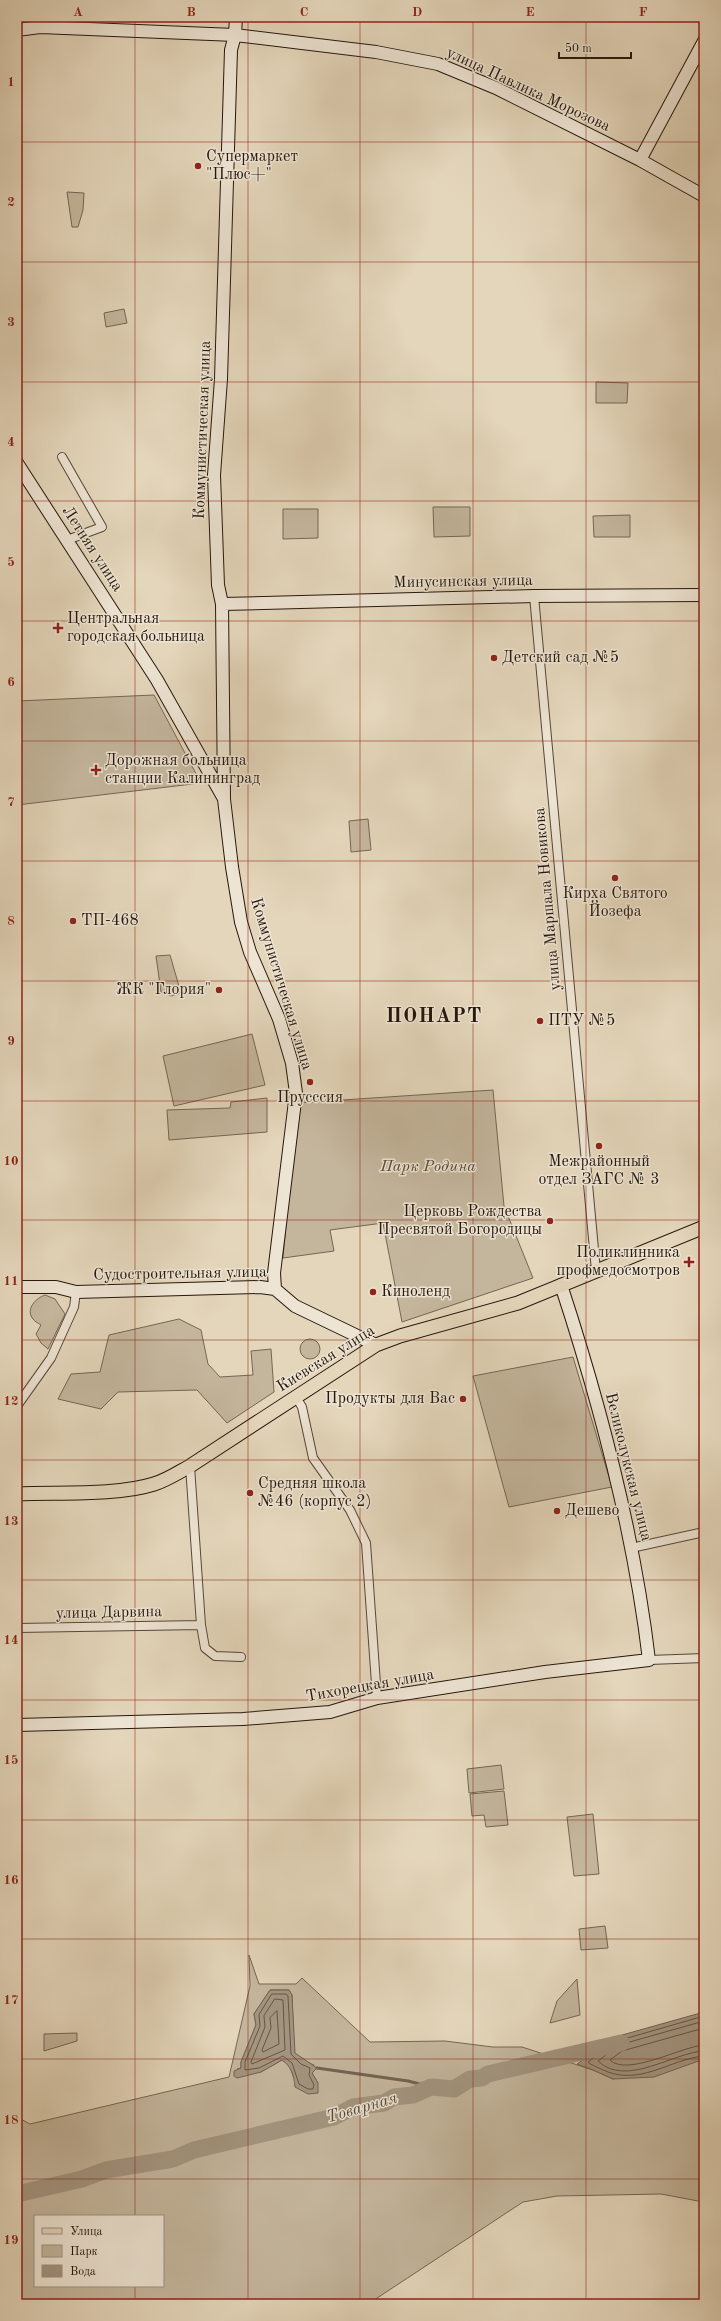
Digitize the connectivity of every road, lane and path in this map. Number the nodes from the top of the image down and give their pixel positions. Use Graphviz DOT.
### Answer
graph roads {
  1 [pos="236,17"];
  2 [pos="17,30"];
  3 [pos="235,35"];
  4 [pos="704,41"];
  5 [pos="640,160"];
  6 [pos="704,196"];
  7 [pos="62,457"];
  8 [pos="17,463"];
  9 [pos="67,540"];
  10 [pos="704,595"];
  11 [pos="534,596"];
  12 [pos="222,604"];
  13 [pos="224,798"];
  14 [pos="704,1227"];
  15 [pos="596,1271"];
  16 [pos="561,1285"];
  17 [pos="17,1287"];
  18 [pos="275,1289"];
  19 [pos="76,1292"];
  20 [pos="376,1345"];
  21 [pos="296,1397"];
  22 [pos="17,1406"];
  23 [pos="190,1466"];
  24 [pos="17,1494"];
  25 [pos="704,1532"];
  26 [pos="631,1548"];
  27 [pos="201,1625"];
  28 [pos="17,1628"];
  29 [pos="241,1657"];
  30 [pos="704,1658"];
  31 [pos="649,1660"];
  32 [pos="377,1698"];
  33 [pos="17,1725"];
  1 -- 3 [label="street, Коммунистическая улица"];
  2 -- 3 [label="street, улица Павлика Морозова"];
  3 -- 5 [label="street, улица Павлика Морозова"];
  3 -- 12 [label="street, Коммунистическая улица"];
  4 -- 5 [label="street"];
  5 -- 6 [label="street, улица Павлика Морозова"];
  7 -- 9 [label="street"];
  8 -- 9 [label="street, Летняя улица"];
  9 -- 13 [label="street, Летняя улица"];
  10 -- 11 [label="street, Минусинская улица"];
  11 -- 12 [label="street, Минусинская улица"];
  11 -- 15 [label="street, улица Маршала Новикова"];
  12 -- 13 [label="street, Коммунистическая улица"];
  13 -- 18 [label="street, Коммунистическая улица"];
  14 -- 15 [label="main road, Киевская улица"];
  15 -- 16 [label="main road, Киевская улица"];
  16 -- 20 [label="main road, Киевская улица"];
  16 -- 26 [label="street, Великолукская улица"];
  17 -- 19 [label="street, Судостроительная улица"];
  18 -- 19 [label="street, Судостроительная улица"];
  18 -- 20 [label="street, Судостроительная улица"];
  19 -- 22 [label="street"];
  20 -- 21 [label="main road, Киевская улица"];
  21 -- 23 [label="main road, Киевская улица"];
  21 -- 32 [label="street"];
  23 -- 24 [label="main road, Киевская улица"];
  23 -- 27 [label="street"];
  25 -- 26 [label="street"];
  26 -- 31 [label="street, Великолукская улица"];
  27 -- 28 [label="street, улица Дарвина"];
  27 -- 29 [label="street"];
  30 -- 31 [label="street, Тихорецкая улица"];
  31 -- 32 [label="street, Тихорецкая улица"];
  32 -- 33 [label="street, Тихорецкая улица"];
}
